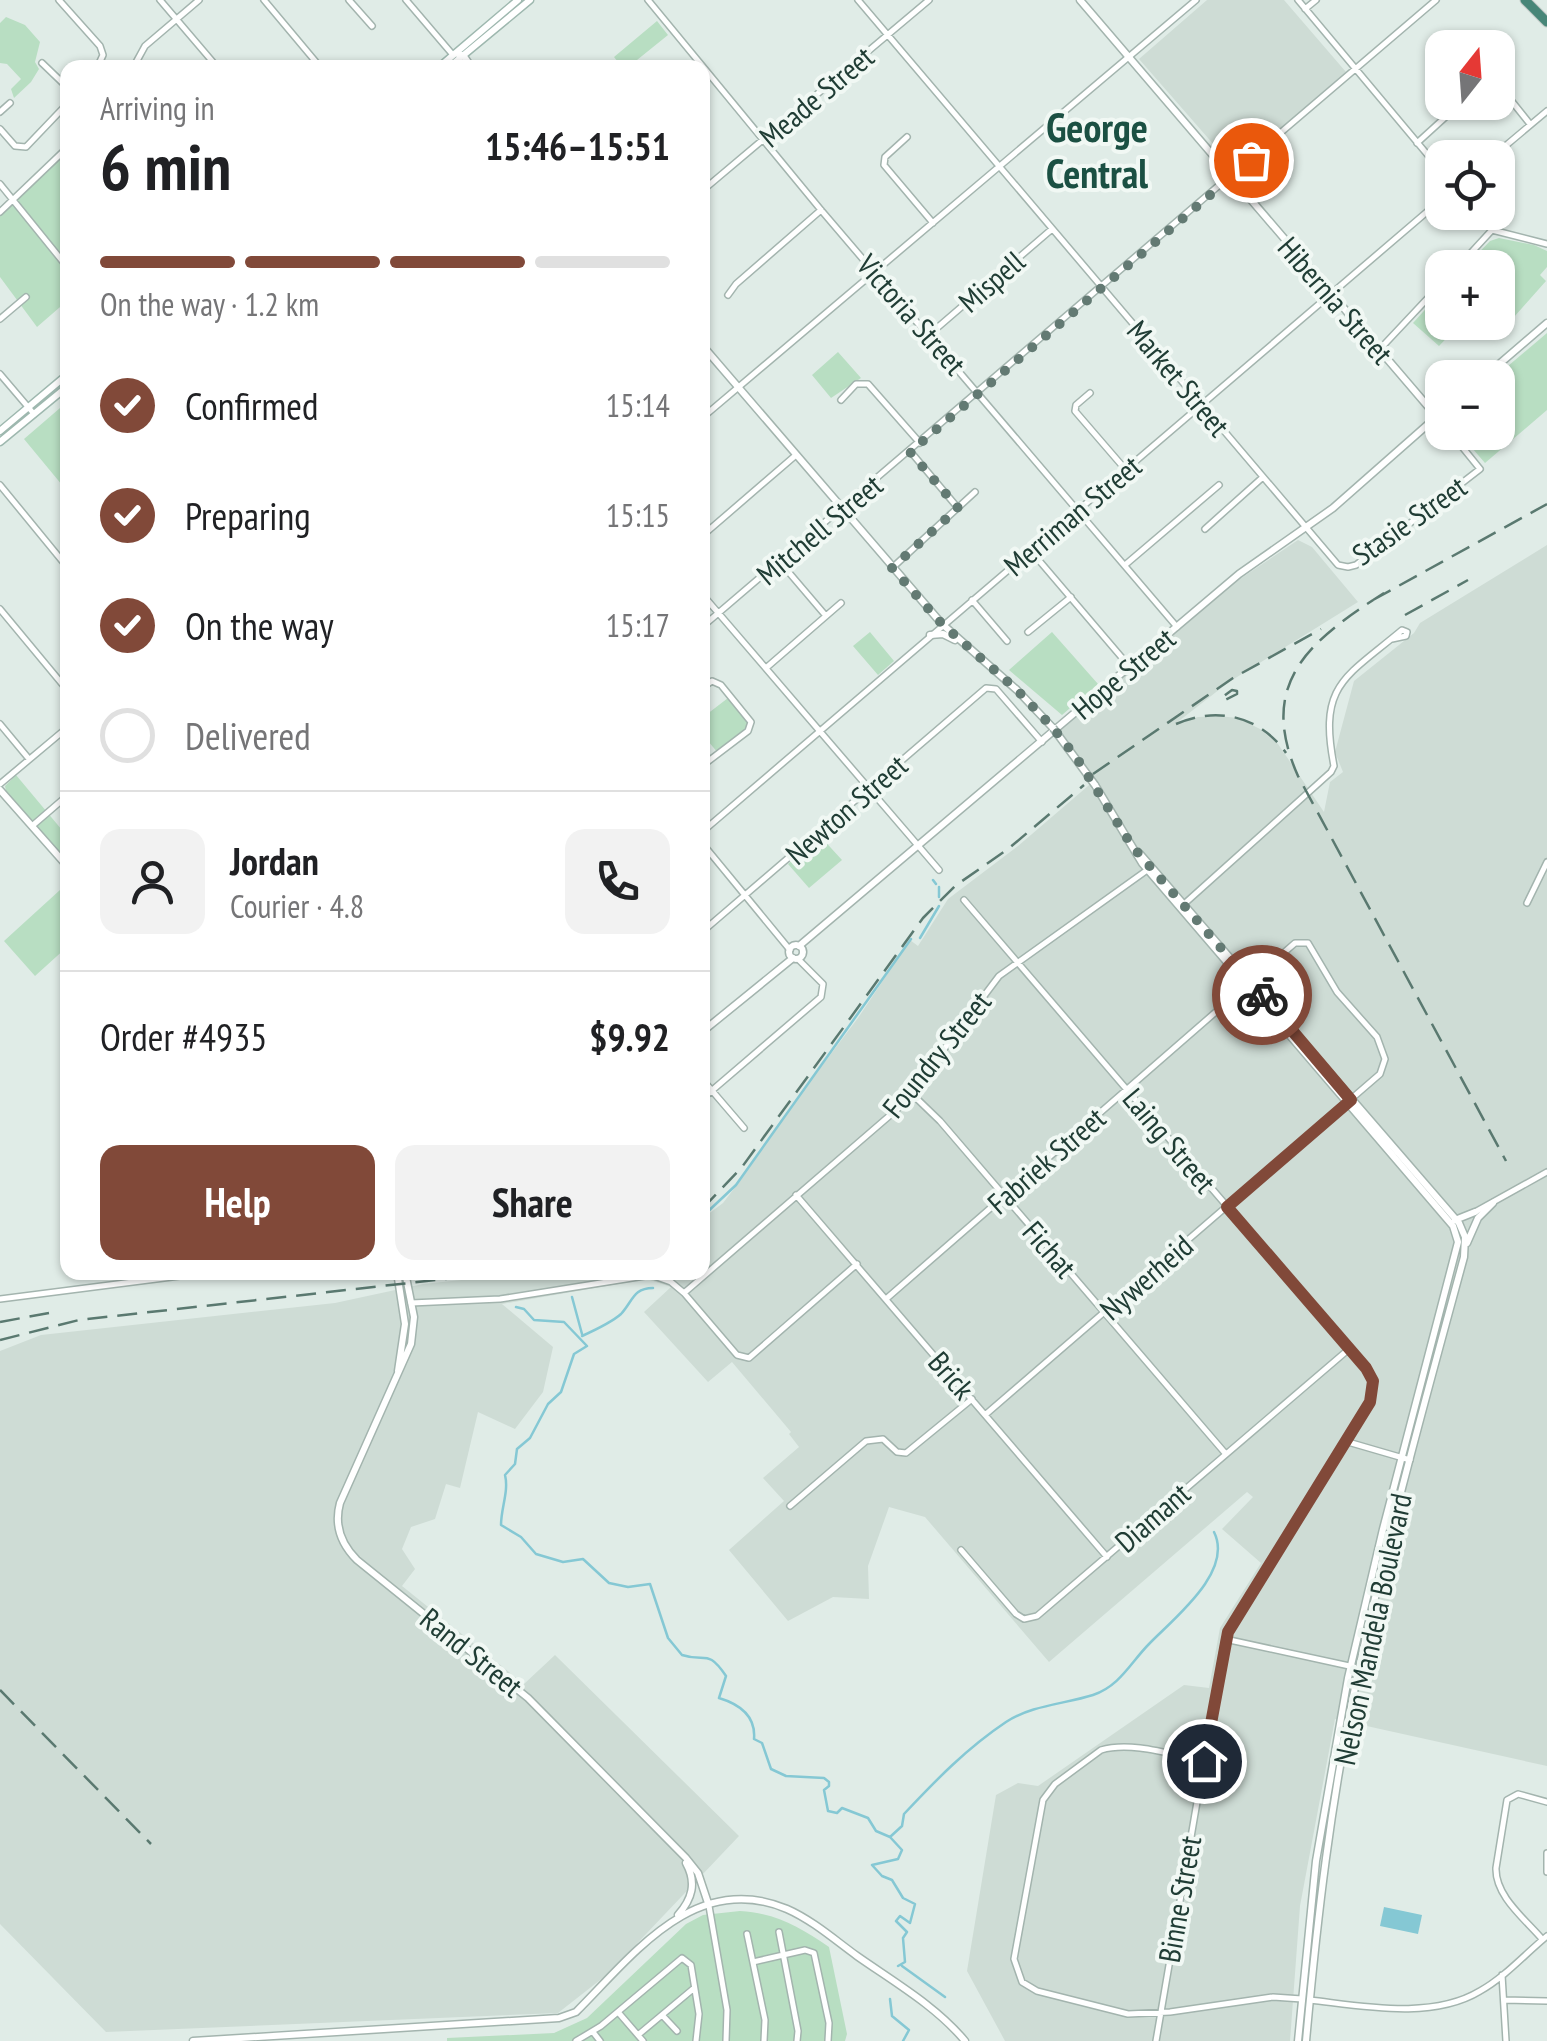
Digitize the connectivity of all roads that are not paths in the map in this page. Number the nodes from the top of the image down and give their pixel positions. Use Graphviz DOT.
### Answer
graph roads {
  1 [pos="59,0"];
  2 [pos="160,0"];
  3 [pos="198,0"];
  4 [pos="264,0"];
  5 [pos="349,0"];
  6 [pos="406,0"];
  7 [pos="518,0"];
  8 [pos="530,0"];
  9 [pos="648,0"];
  10 [pos="858,0"];
  11 [pos="929,0"];
  12 [pos="1080,0"];
  13 [pos="1196,0"];
  14 [pos="1298,0"];
  15 [pos="1316,0"];
  16 [pos="1436,0"];
  17 [pos="1525,0"];
  18 [pos="1534,0"];
  19 [pos="1306,9"];
  20 [pos="176,19"];
  21 [pos="1547,19"];
  22 [pos="372,26"];
  23 [pos="887,35"];
  24 [pos="453,55"];
  25 [pos="463,55"];
  26 [pos="1130,58"];
  27 [pos="101,60"];
  28 [pos="137,60"];
  29 [pos="211,60"];
  30 [pos="314,60"];
  31 [pos="447,60"];
  32 [pos="457,60"];
  33 [pos="466,60"];
  34 [pos="697,60"];
  35 [pos="42,63"];
  36 [pos="1356,70"];
  37 [pos="710,75"];
  38 [pos="60,80"];
  39 [pos="10,103"];
  40 [pos="1515,106"];
  41 [pos="1547,111"];
  42 [pos="0,112"];
  43 [pos="60,112"];
  44 [pos="1442,120"];
  45 [pos="1530,125"];
  46 [pos="0,130"];
  47 [pos="907,138"];
  48 [pos="763,140"];
  49 [pos="1513,140"];
  50 [pos="1416,143"];
  51 [pos="1425,153"];
  52 [pos="60,155"];
  53 [pos="1000,169"];
  54 [pos="1231,177"];
  55 [pos="0,184"];
  56 [pos="710,184"];
  57 [pos="14,200"];
  58 [pos="821,210"];
  59 [pos="0,212"];
  60 [pos="1425,213"];
  61 [pos="934,224"];
  62 [pos="1052,229"];
  63 [pos="1492,230"];
  64 [pos="1547,244"];
  65 [pos="1474,250"];
  66 [pos="60,258"];
  67 [pos="876,272"];
  68 [pos="1102,288"];
  69 [pos="1331,293"];
  70 [pos="728,295"];
  71 [pos="26,296"];
  72 [pos="1425,301"];
  73 [pos="0,319"];
  74 [pos="1547,323"];
  75 [pos="930,334"];
  76 [pos="1380,350"];
  77 [pos="710,355"];
  78 [pos="1503,360"];
  79 [pos="0,374"];
  80 [pos="60,382"];
  81 [pos="738,388"];
  82 [pos="60,391"];
  83 [pos="979,393"];
  84 [pos="1090,393"];
  85 [pos="1425,399"];
  86 [pos="842,400"];
  87 [pos="1202,406"];
  88 [pos="31,411"];
  89 [pos="710,411"];
  90 [pos="1425,430"];
  91 [pos="0,431"];
  92 [pos="0,442"];
  93 [pos="920,443"];
  94 [pos="1464,450"];
  95 [pos="910,452"];
  96 [pos="796,455"];
  97 [pos="1124,469"];
  98 [pos="1263,477"];
  99 [pos="0,485"];
  100 [pos="1220,485"];
  101 [pos="975,492"];
  102 [pos="842,508"];
  103 [pos="958,508"];
  104 [pos="1078,509"];
  105 [pos="1206,528"];
  106 [pos="1306,528"];
  107 [pos="710,529"];
  108 [pos="1031,550"];
  109 [pos="60,558"];
  110 [pos="780,562"];
  111 [pos="1125,565"];
  112 [pos="892,568"];
  113 [pos="1071,597"];
  114 [pos="972,600"];
  115 [pos="710,603"];
  116 [pos="840,603"];
  117 [pos="0,609"];
  118 [pos="719,613"];
  119 [pos="826,616"];
  120 [pos="710,620"];
  121 [pos="942,624"];
  122 [pos="1177,627"];
  123 [pos="1028,632"];
  124 [pos="930,635"];
  125 [pos="1392,639"];
  126 [pos="1007,640"];
  127 [pos="965,645"];
  128 [pos="1130,667"];
  129 [pos="766,668"];
  130 [pos="60,681"];
  131 [pos="710,683"];
  132 [pos="0,724"];
  133 [pos="819,730"];
  134 [pos="60,734"];
  135 [pos="1042,742"];
  136 [pos="29,759"];
  137 [pos="710,760"];
  138 [pos="0,787"];
  139 [pos="869,789"];
  140 [pos="60,803"];
  141 [pos="710,825"];
  142 [pos="32,826"];
  143 [pos="919,848"];
  144 [pos="710,852"];
  145 [pos="60,855"];
  146 [pos="1547,862"];
  147 [pos="1150,868"];
  148 [pos="940,870"];
  149 [pos="746,894"];
  150 [pos="964,900"];
  151 [pos="1528,903"];
  152 [pos="1183,906"];
  153 [pos="710,925"];
  154 [pos="796,952"];
  155 [pos="1016,962"];
  156 [pos="1250,984"];
  157 [pos="710,1025"];
  158 [pos="712,1090"];
  159 [pos="1128,1090"];
  160 [pos="912,1094"];
  161 [pos="1350,1102"];
  162 [pos="744,1128"];
  163 [pos="1547,1172"];
  164 [pos="796,1195"];
  165 [pos="1004,1196"];
  166 [pos="1493,1203"];
  167 [pos="1227,1207"];
  168 [pos="1475,1212"];
  169 [pos="1454,1223"];
  170 [pos="1466,1248"];
  171 [pos="856,1264"];
  172 [pos="710,1270"];
  173 [pos="146,1280"];
  174 [pos="400,1280"];
  175 [pos="406,1280"];
  176 [pos="608,1280"];
  177 [pos="664,1280"];
  178 [pos="699,1280"];
  179 [pos="684,1293"];
  180 [pos="0,1298"];
  181 [pos="886,1299"];
  182 [pos="407,1304"];
  183 [pos="1104,1312"];
  184 [pos="1443,1319"];
  185 [pos="1349,1349"];
  186 [pos="1373,1381"];
  187 [pos="972,1399"];
  188 [pos="986,1414"];
  189 [pos="1348,1442"];
  190 [pos="1225,1453"];
  191 [pos="1406,1459"];
  192 [pos="790,1506"];
  193 [pos="961,1550"];
  194 [pos="1107,1557"];
  195 [pos="1225,1639"];
  196 [pos="1355,1667"];
  197 [pos="1204,1761"];
  198 [pos="1547,1802"];
  199 [pos="677,1850"];
  200 [pos="1547,1853"];
  201 [pos="1547,1872"];
  202 [pos="708,1902"];
  203 [pos="674,1920"];
  204 [pos="779,1932"];
  205 [pos="747,1934"];
  206 [pos="1545,1938"];
  207 [pos="783,1955"];
  208 [pos="753,1962"];
  209 [pos="1502,1974"];
  210 [pos="695,1988"];
  211 [pos="1306,1999"];
  212 [pos="1504,2000"];
  213 [pos="1547,2001"];
  214 [pos="618,2012"];
  215 [pos="1160,2012"];
  216 [pos="662,2015"];
  217 [pos="677,2031"];
  218 [pos="593,2032"];
  219 [pos="641,2038"];
  220 [pos="193,2041"];
  221 [pos="576,2041"];
  222 [pos="600,2041"];
  223 [pos="696,2041"];
  224 [pos="726,2041"];
  225 [pos="764,2041"];
  226 [pos="797,2041"];
  227 [pos="828,2041"];
  228 [pos="965,2041"];
  229 [pos="1156,2041"];
  230 [pos="1298,2041"];
  231 [pos="1306,2041"];
  232 [pos="1506,2041"];
  1 -- 27 [label="street"];
  2 -- 20 [label="street"];
  3 -- 20 [label="street"];
  4 -- 30 [label="street"];
  5 -- 22 [label="street"];
  6 -- 24 [label="street"];
  7 -- 24 [label="street"];
  8 -- 25 [label="street"];
  9 -- 34 [label="street, Victoria Street"];
  10 -- 23 [label="street, Market Street"];
  11 -- 23 [label="street, Meade Street"];
  12 -- 26 [label="street, Hibernia Street"];
  13 -- 26 [label="street"];
  14 -- 19 [label="street"];
  15 -- 19 [label="street"];
  16 -- 36 [label="street, Mitchell Street"];
  17 -- 21 [label="highway"];
  18 -- 21 [label="highway"];
  19 -- 36 [label="street"];
  20 -- 28 [label="street"];
  20 -- 29 [label="street"];
  23 -- 48 [label="street, Meade Street"];
  23 -- 53 [label="street, Market Street"];
  24 -- 25 [label="street"];
  24 -- 31 [label="street"];
  25 -- 32 [label="street"];
  25 -- 33 [label="street"];
  26 -- 53 [label="street"];
  26 -- 54 [label="street, Hibernia Street"];
  35 -- 38 [label="street"];
  36 -- 50 [label="street"];
  36 -- 54 [label="street, Mitchell Street"];
  37 -- 48 [label="street, Victoria Street"];
  39 -- 42 [label="street"];
  40 -- 45 [label="street"];
  41 -- 45 [label="street"];
  43 -- 46 [label="street"];
  44 -- 50 [label="street"];
  45 -- 49 [label="street"];
  47 -- 61 [label="street"];
  48 -- 56 [label="street, Meade Street"];
  48 -- 58 [label="street, Victoria Street"];
  50 -- 51 [label="street"];
  52 -- 57 [label="street"];
  53 -- 61 [label="street"];
  53 -- 62 [label="street, Market Street"];
  54 -- 68 [label="street, Mitchell Street"];
  54 -- 69 [label="street, Hibernia Street"];
  55 -- 57 [label="street"];
  57 -- 59 [label="street"];
  57 -- 66 [label="street"];
  58 -- 67 [label="street, Victoria Street"];
  58 -- 70 [label="street"];
  60 -- 69 [label="street, Merriman Street"];
  61 -- 67 [label="street"];
  62 -- 68 [label="street, Market Street"];
  62 -- 75 [label="street, Mispell"];
  63 -- 64 [label="street"];
  63 -- 65 [label="street"];
  67 -- 75 [label="street, Victoria Street"];
  67 -- 81 [label="street"];
  68 -- 83 [label="street, Mitchell Street"];
  68 -- 87 [label="street, Market Street"];
  69 -- 76 [label="street, Hibernia Street"];
  69 -- 87 [label="street, Merriman Street"];
  71 -- 73 [label="street"];
  72 -- 76 [label="street"];
  74 -- 78 [label="street"];
  75 -- 83 [label="street, Victoria Street"];
  76 -- 85 [label="street, Hibernia Street"];
  77 -- 81 [label="street"];
  79 -- 88 [label="street"];
  80 -- 88 [label="street"];
  81 -- 89 [label="street"];
  81 -- 96 [label="street"];
  82 -- 88 [label="street"];
  83 -- 93 [label="street, Mitchell Street"];
  83 -- 104 [label="street, Victoria Street"];
  84 -- 97 [label="street"];
  86 -- 93 [label="street"];
  87 -- 97 [label="street, Merriman Street"];
  87 -- 98 [label="street, Market Street"];
  88 -- 91 [label="street"];
  88 -- 92 [label="street"];
  90 -- 106 [label="street, Hope Street"];
  93 -- 95 [label="street, Mitchell Street"];
  94 -- 106 [label="street, Stasie Street"];
  95 -- 102 [label="street, Mitchell Street"];
  95 -- 103 [label="street"];
  96 -- 102 [label="street"];
  96 -- 107 [label="street"];
  97 -- 104 [label="street, Merriman Street"];
  98 -- 105 [label="street"];
  98 -- 106 [label="street, Market Street"];
  99 -- 109 [label="street"];
  100 -- 111 [label="street"];
  101 -- 103 [label="street"];
  102 -- 110 [label="street, Mitchell Street"];
  102 -- 112 [label="street"];
  103 -- 112 [label="street"];
  104 -- 108 [label="street, Merriman Street"];
  104 -- 111 [label="street, Victoria Street"];
  106 -- 122 [label="street, Hope Street"];
  108 -- 113 [label="street"];
  108 -- 114 [label="street, Merriman Street"];
  110 -- 118 [label="street, Mitchell Street"];
  110 -- 119 [label="street"];
  111 -- 122 [label="street, Victoria Street"];
  112 -- 121 [label="street"];
  113 -- 123 [label="street"];
  113 -- 128 [label="street"];
  114 -- 121 [label="street, Merriman Street"];
  114 -- 126 [label="street"];
  115 -- 118 [label="street"];
  116 -- 119 [label="street"];
  117 -- 130 [label="street"];
  118 -- 120 [label="street, Mitchell Street"];
  118 -- 129 [label="street"];
  119 -- 129 [label="street"];
  121 -- 124 [label="street, Merriman Street"];
  121 -- 127 [label="street"];
  122 -- 128 [label="street, Hope Street"];
  124 -- 127 [label="street"];
  124 -- 133 [label="street, Merriman Street"];
  125 -- 152 [label="street"];
  127 -- 147 [label="street, bridge"];
  128 -- 135 [label="street, Hope Street"];
  129 -- 133 [label="street"];
  131 -- 137 [label="street"];
  132 -- 136 [label="street"];
  133 -- 139 [label="street"];
  133 -- 141 [label="street, Merriman Street"];
  134 -- 136 [label="street"];
  135 -- 139 [label="street, Newton Street"];
  135 -- 143 [label="street, Hope Street"];
  136 -- 138 [label="street"];
  138 -- 142 [label="street"];
  139 -- 143 [label="street"];
  139 -- 149 [label="street, Newton Street"];
  140 -- 142 [label="street"];
  142 -- 145 [label="street"];
  143 -- 148 [label="street"];
  143 -- 154 [label="street, Hope Street"];
  144 -- 149 [label="street"];
  146 -- 151 [label="street"];
  147 -- 152 [label="street"];
  147 -- 155 [label="street, Foundry Street"];
  149 -- 153 [label="street, Newton Street"];
  149 -- 154 [label="street"];
  150 -- 155 [label="street, Laing Street"];
  152 -- 156 [label="street"];
  154 -- 157 [label="street, Hope Street"];
  154 -- 158 [label="street"];
  155 -- 159 [label="street, Laing Street"];
  155 -- 160 [label="street, Foundry Street"];
  156 -- 159 [label="street, Fabriek Street"];
  156 -- 161 [label="street"];
  156 -- 161 [label="street, Fabriek Street"];
  158 -- 162 [label="street"];
  159 -- 165 [label="street, Fabriek Street"];
  159 -- 167 [label="street, Laing Street"];
  160 -- 164 [label="street, Foundry Street"];
  160 -- 165 [label="street, Fichat"];
  161 -- 167 [label="street, Nywerheid"];
  161 -- 169 [label="street"];
  163 -- 166 [label="street"];
  164 -- 171 [label="street, Brick"];
  164 -- 172 [label="street, Foundry Street"];
  165 -- 181 [label="street, Fabriek Street"];
  165 -- 183 [label="street, Fichat"];
  166 -- 168 [label="street"];
  166 -- 170 [label="street, Nelson Mandela Boulevard"];
  167 -- 183 [label="street, Nywerheid"];
  167 -- 185 [label="street, Laing Street"];
  168 -- 169 [label="street"];
  169 -- 170 [label="street"];
  169 -- 184 [label="street, Nelson Mandela Boulevard"];
  170 -- 184 [label="street, Nelson Mandela Boulevard"];
  171 -- 179 [label="street"];
  171 -- 181 [label="street, Brick"];
  173 -- 180 [label="street"];
  174 -- 182 [label="street"];
  175 -- 182 [label="street"];
  176 -- 182 [label="street"];
  177 -- 179 [label="street"];
  178 -- 179 [label="street, Foundry Street"];
  181 -- 187 [label="street, Brick"];
  182 -- 199 [label="street, Rand Street"];
  183 -- 188 [label="street, Nywerheid"];
  183 -- 190 [label="street, Fichat"];
  184 -- 191 [label="street, Nelson Mandela Boulevard"];
  185 -- 186 [label="street, Laing Street"];
  185 -- 190 [label="street, Diamant"];
  186 -- 189 [label="street, Binne Street"];
  187 -- 188 [label="street, Brick"];
  187 -- 192 [label="street"];
  188 -- 194 [label="street, Brick"];
  189 -- 191 [label="street"];
  189 -- 195 [label="street, Binne Street"];
  190 -- 194 [label="street, Diamant"];
  191 -- 196 [label="street, Nelson Mandela Boulevard"];
  193 -- 194 [label="street, Diamant"];
  195 -- 196 [label="street"];
  195 -- 197 [label="street, Binne Street"];
  196 -- 211 [label="street, Nelson Mandela Boulevard"];
  197 -- 215 [label="street, Binne Street"];
  197 -- 215 [label="street"];
  198 -- 206 [label="street"];
  199 -- 202 [label="street, Rand Street"];
  199 -- 203 [label="street"];
  200 -- 201 [label="street"];
  202 -- 203 [label="street"];
  202 -- 224 [label="street"];
  202 -- 228 [label="street"];
  203 -- 220 [label="street"];
  204 -- 207 [label="street"];
  205 -- 208 [label="street"];
  206 -- 209 [label="street"];
  207 -- 208 [label="street"];
  207 -- 226 [label="street"];
  207 -- 227 [label="street"];
  208 -- 225 [label="street"];
  209 -- 211 [label="street"];
  209 -- 212 [label="street"];
  210 -- 214 [label="street"];
  210 -- 216 [label="street"];
  210 -- 223 [label="street"];
  211 -- 215 [label="street"];
  211 -- 230 [label="street, Nelson Mandela Boulevard"];
  211 -- 231 [label="street, Nelson Mandela Boulevard"];
  212 -- 213 [label="street"];
  212 -- 232 [label="street"];
  214 -- 218 [label="street"];
  214 -- 219 [label="street"];
  215 -- 229 [label="street, Binne Street"];
  216 -- 217 [label="street"];
  216 -- 219 [label="street"];
  218 -- 221 [label="street"];
  218 -- 222 [label="street"];
}
